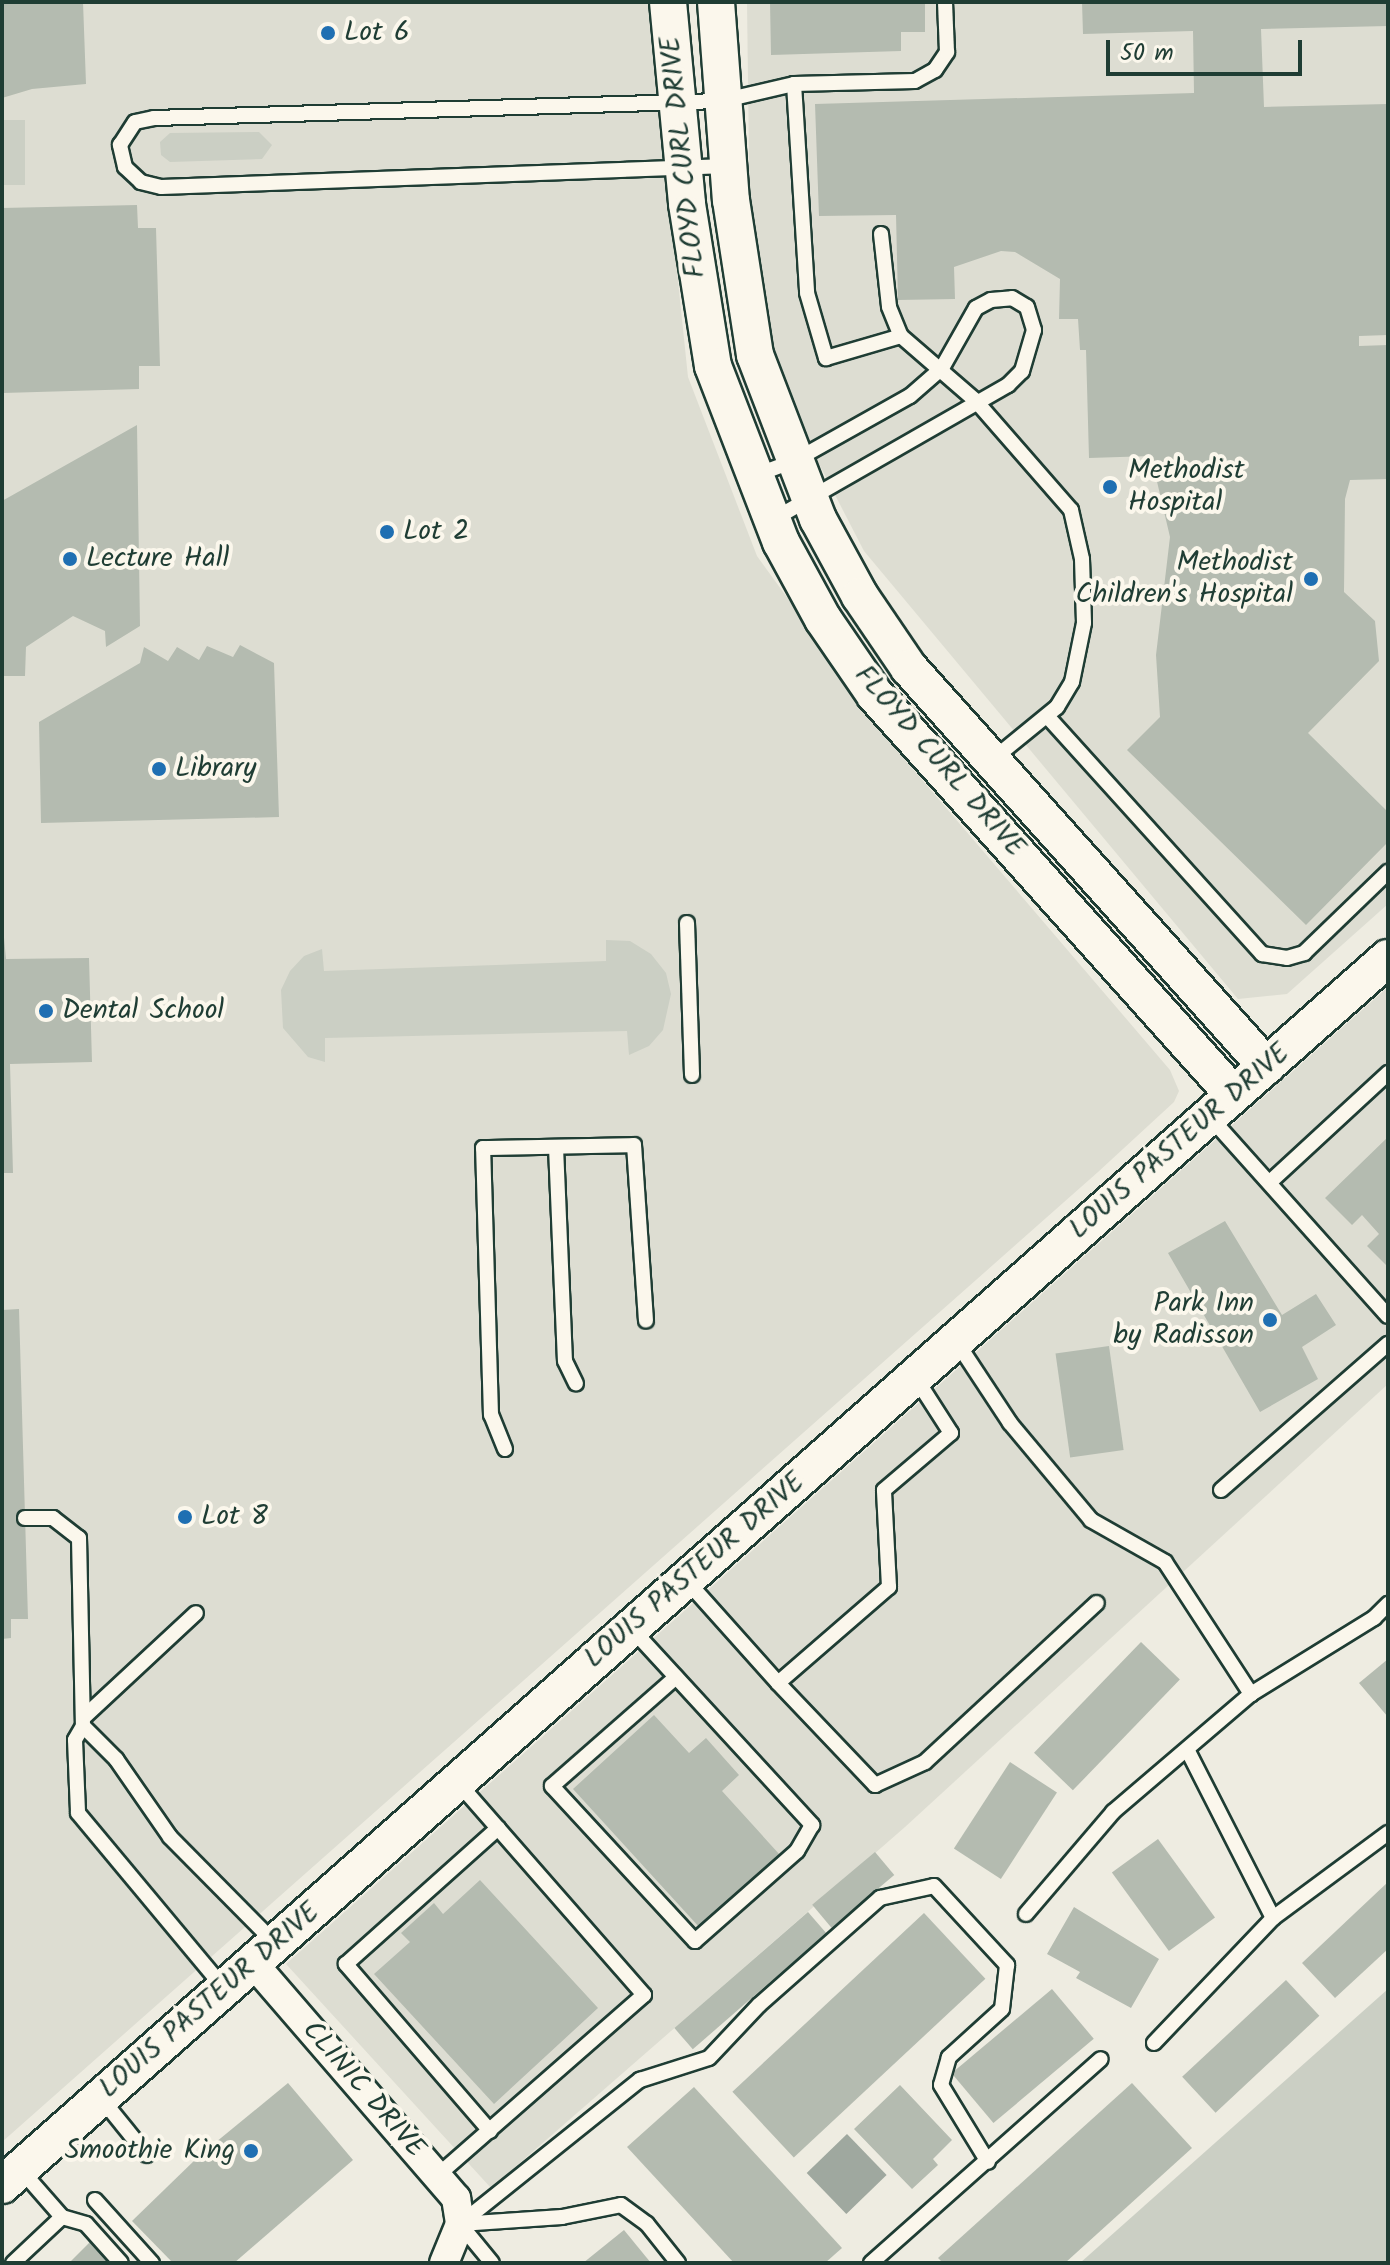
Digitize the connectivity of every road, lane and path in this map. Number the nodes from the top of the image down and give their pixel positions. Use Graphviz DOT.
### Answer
graph roads {
  1 [pos="668,2"];
  2 [pos="716,2"];
  3 [pos="945,2"];
  4 [pos="794,84"];
  5 [pos="721,101"];
  6 [pos="677,103"];
  7 [pos="728,166"];
  8 [pos="684,168"];
  9 [pos="881,234"];
  10 [pos="901,336"];
  11 [pos="942,368"];
  12 [pos="975,400"];
  13 [pos="794,461"];
  14 [pos="753,476"];
  15 [pos="810,500"];
  16 [pos="772,520"];
  17 [pos="1047,716"];
  18 [pos="992,760"];
  19 [pos="1388,872"];
  20 [pos="687,923"];
  21 [pos="1384,971"];
  22 [pos="1266,1066"];
  23 [pos="1388,1073"];
  24 [pos="692,1075"];
  25 [pos="1221,1105"];
  26 [pos="556,1147"];
  27 [pos="1270,1182"];
  28 [pos="1388,1316"];
  29 [pos="646,1321"];
  30 [pos="955,1341"];
  31 [pos="1388,1344"];
  32 [pos="915,1377"];
  33 [pos="576,1384"];
  34 [pos="505,1449"];
  35 [pos="1221,1490"];
  36 [pos="25,1518"];
  37 [pos="686,1580"];
  38 [pos="1097,1603"];
  39 [pos="1388,1604"];
  40 [pos="196,1613"];
  41 [pos="631,1628"];
  42 [pos="676,1677"];
  43 [pos="778,1683"];
  44 [pos="1251,1694"];
  45 [pos="83,1722"];
  46 [pos="1188,1751"];
  47 [pos="457,1782"];
  48 [pos="498,1828"];
  49 [pos="1388,1833"];
  50 [pos="1026,1914"];
  51 [pos="1273,1918"];
  52 [pos="264,1953"];
  53 [pos="224,1988"];
  54 [pos="1154,2043"];
  55 [pos="1101,2059"];
  56 [pos="101,2097"];
  57 [pos="490,2131"];
  58 [pos="147,2155"];
  59 [pos="988,2162"];
  60 [pos="437,2176"];
  61 [pos="11,2177"];
  62 [pos="95,2200"];
  63 [pos="62,2217"];
  64 [pos="460,2224"];
  65 [pos="2,2255"];
  66 [pos="11,2263"];
  67 [pos="121,2263"];
  68 [pos="152,2263"];
  69 [pos="444,2263"];
  70 [pos="492,2263"];
  71 [pos="678,2263"];
  72 [pos="871,2263"];
  1 -- 6 [label="street, FLOYD CURL DRIVE"];
  2 -- 5 [label="street, FLOYD CURL DRIVE"];
  3 -- 4 [label="lane"];
  4 -- 5 [label="lane"];
  4 -- 10 [label="lane"];
  5 -- 6 [label="lane"];
  5 -- 7 [label="street, FLOYD CURL DRIVE"];
  6 -- 8 [label="street, FLOYD CURL DRIVE"];
  6 -- 8 [label="lane"];
  7 -- 8 [label="lane"];
  7 -- 13 [label="street, FLOYD CURL DRIVE"];
  8 -- 14 [label="street, FLOYD CURL DRIVE"];
  9 -- 10 [label="lane"];
  10 -- 11 [label="lane"];
  11 -- 12 [label="lane"];
  11 -- 12 [label="lane"];
  11 -- 13 [label="lane"];
  12 -- 15 [label="lane"];
  12 -- 17 [label="lane"];
  13 -- 14 [label="lane"];
  13 -- 15 [label="street, FLOYD CURL DRIVE"];
  14 -- 16 [label="street, FLOYD CURL DRIVE"];
  15 -- 16 [label="lane"];
  15 -- 18 [label="street, FLOYD CURL DRIVE"];
  16 -- 25 [label="street, FLOYD CURL DRIVE"];
  17 -- 18 [label="lane"];
  17 -- 19 [label="lane"];
  18 -- 22 [label="street, FLOYD CURL DRIVE"];
  20 -- 24 [label="lane"];
  21 -- 22 [label="street, LOUIS PASTEUR DRIVE"];
  22 -- 25 [label="street, LOUIS PASTEUR DRIVE"];
  23 -- 27 [label="lane"];
  25 -- 27 [label="lane"];
  25 -- 30 [label="street, LOUIS PASTEUR DRIVE"];
  26 -- 29 [label="lane"];
  26 -- 33 [label="lane"];
  26 -- 34 [label="lane"];
  27 -- 28 [label="lane"];
  30 -- 32 [label="street, LOUIS PASTEUR DRIVE"];
  30 -- 44 [label="lane"];
  31 -- 35 [label="lane"];
  32 -- 37 [label="street, LOUIS PASTEUR DRIVE"];
  32 -- 43 [label="lane"];
  36 -- 45 [label="lane"];
  37 -- 41 [label="street, LOUIS PASTEUR DRIVE"];
  37 -- 43 [label="lane"];
  38 -- 43 [label="lane"];
  39 -- 44 [label="lane"];
  40 -- 45 [label="lane"];
  41 -- 42 [label="lane"];
  41 -- 47 [label="street, LOUIS PASTEUR DRIVE"];
  42 -- 42 [label="lane"];
  44 -- 46 [label="lane"];
  45 -- 52 [label="lane"];
  45 -- 53 [label="lane"];
  46 -- 50 [label="lane"];
  46 -- 51 [label="lane"];
  47 -- 48 [label="lane"];
  47 -- 52 [label="street, LOUIS PASTEUR DRIVE"];
  48 -- 57 [label="lane"];
  48 -- 57 [label="lane"];
  49 -- 51 [label="lane"];
  51 -- 54 [label="lane"];
  52 -- 53 [label="street, LOUIS PASTEUR DRIVE"];
  52 -- 60 [label="street, CLINIC DRIVE"];
  53 -- 56 [label="street, LOUIS PASTEUR DRIVE"];
  55 -- 59 [label="lane"];
  56 -- 58 [label="lane"];
  56 -- 61 [label="street, LOUIS PASTEUR DRIVE"];
  57 -- 60 [label="lane"];
  59 -- 64 [label="lane"];
  59 -- 72 [label="lane"];
  60 -- 64 [label="street, CLINIC DRIVE"];
  61 -- 63 [label="lane"];
  62 -- 68 [label="lane"];
  63 -- 66 [label="lane"];
  63 -- 67 [label="lane"];
  64 -- 69 [label="street"];
  64 -- 70 [label="lane"];
  64 -- 71 [label="lane"];
  65 -- 66 [label="lane"];
}
